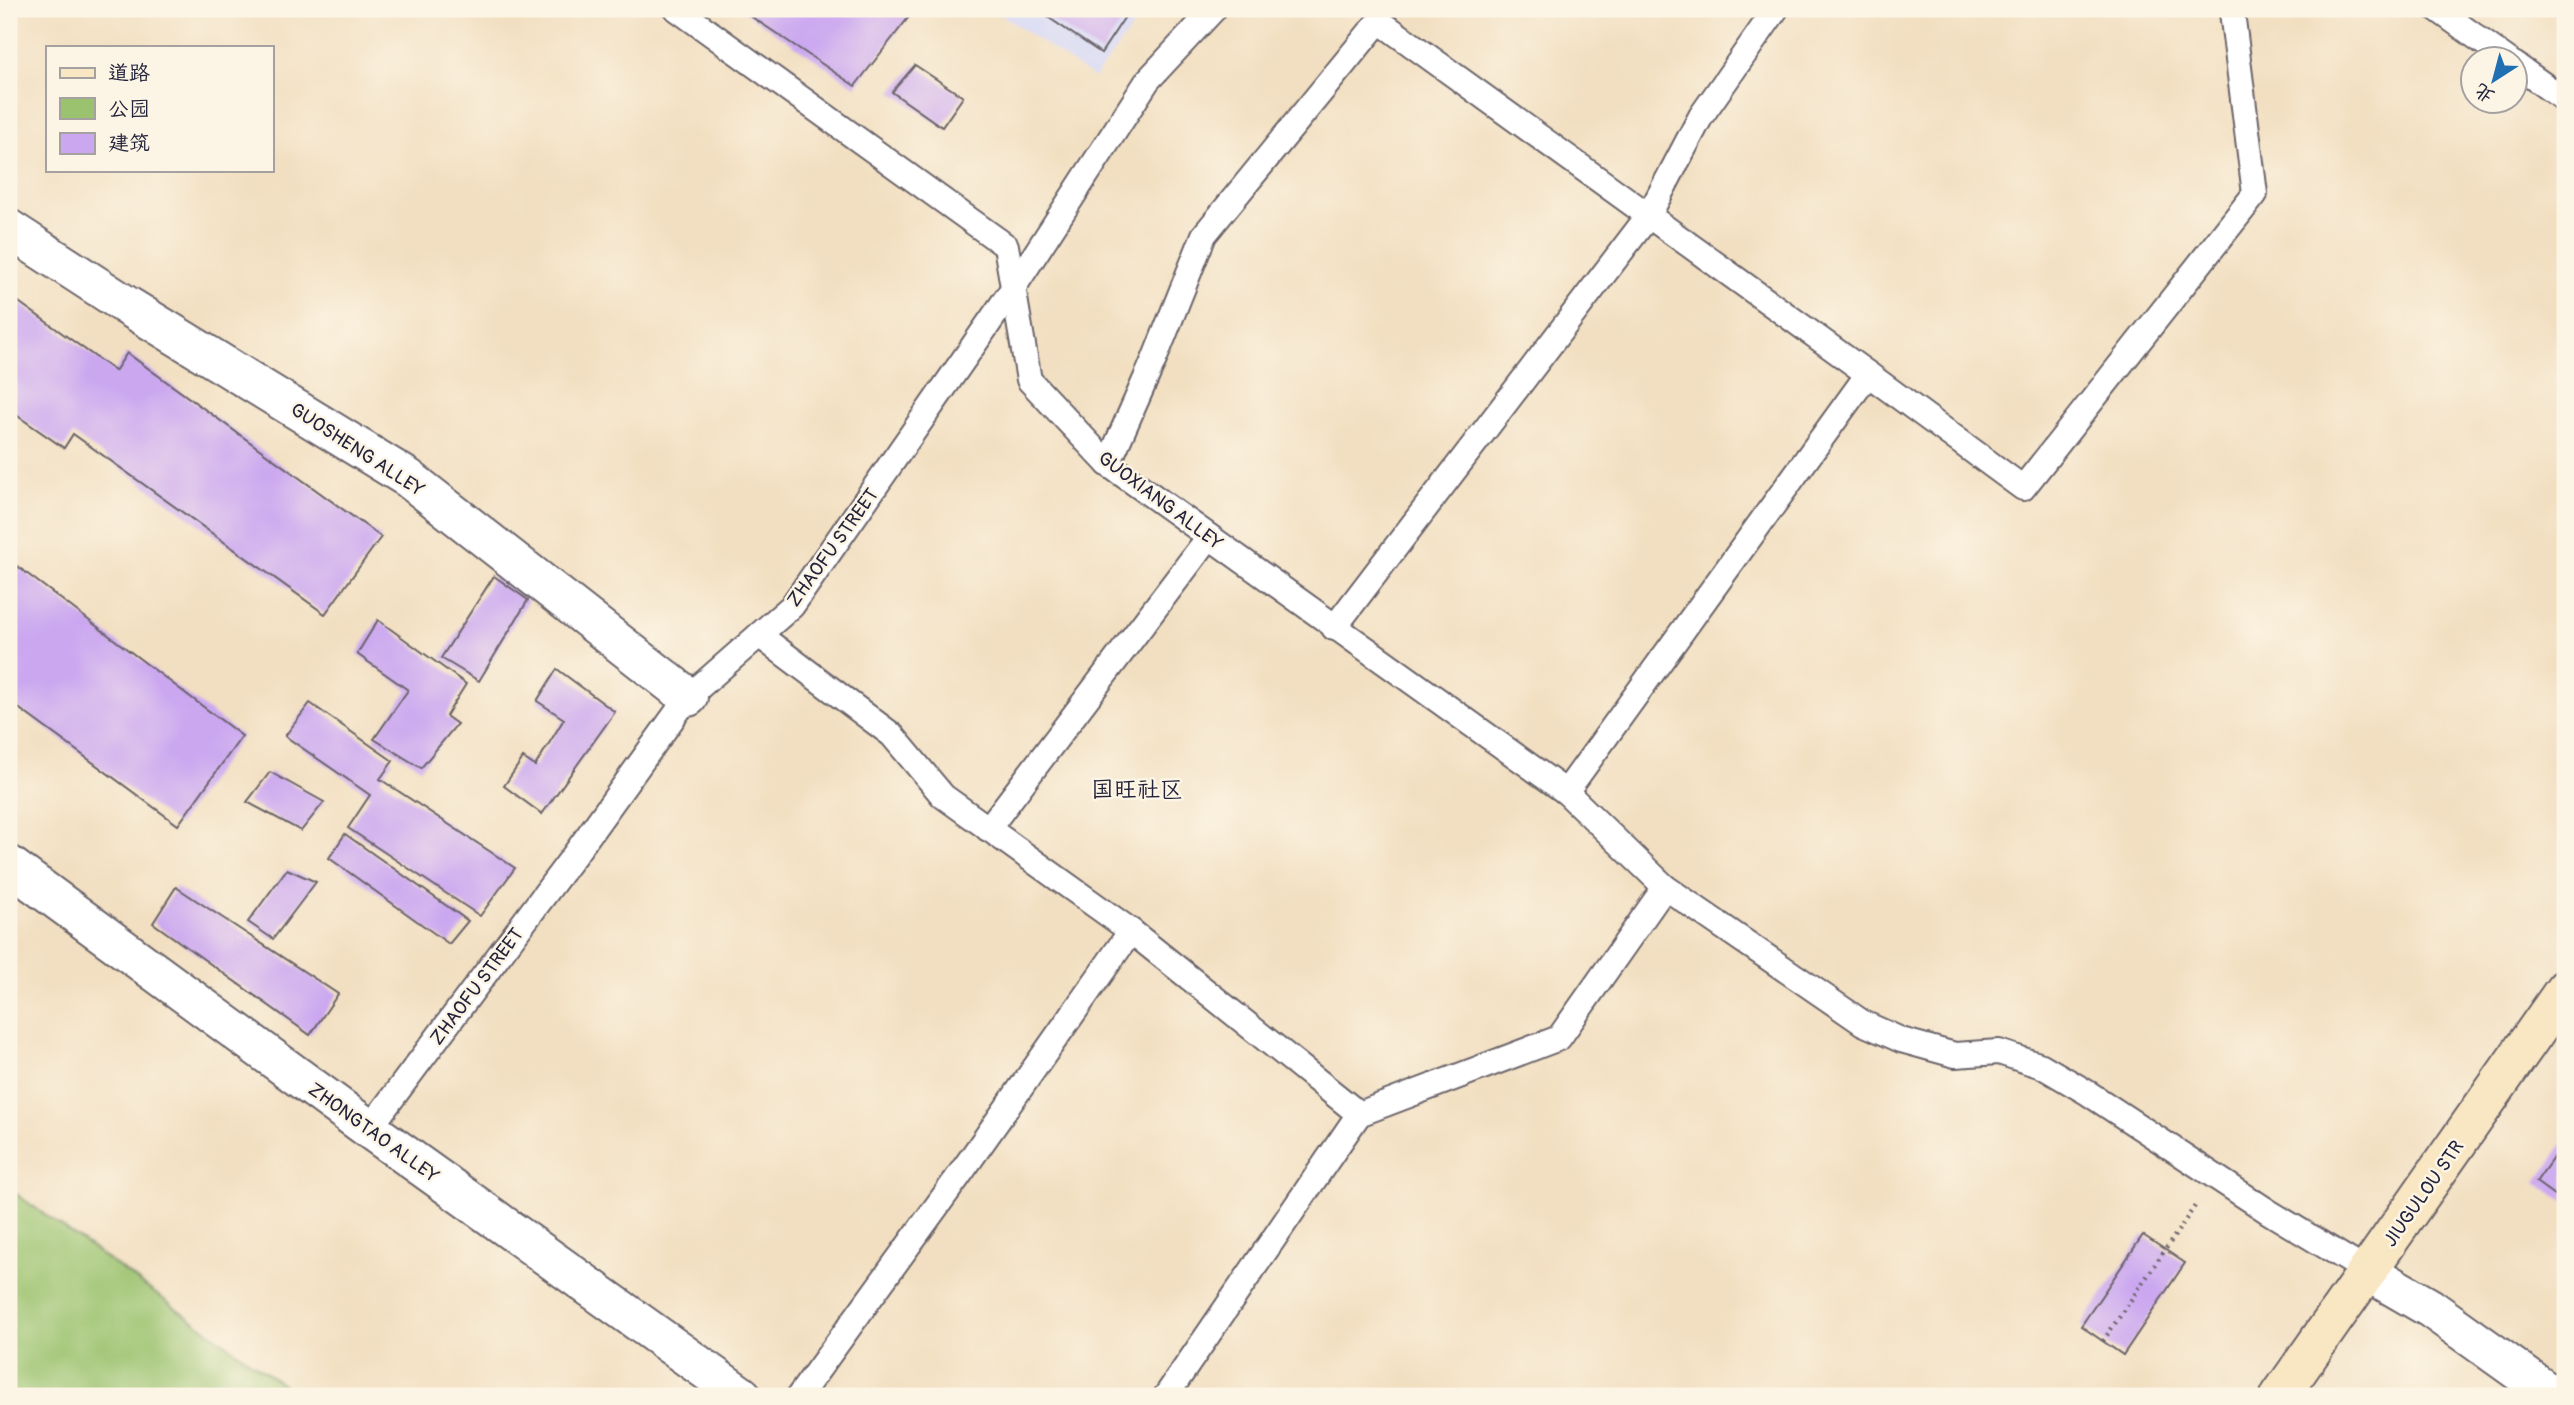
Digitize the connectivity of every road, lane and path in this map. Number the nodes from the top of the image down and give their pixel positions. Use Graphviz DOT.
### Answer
graph roads {
  1 [pos="677,9"];
  2 [pos="1214,9"];
  3 [pos="1776,9"];
  4 [pos="2234,9"];
  5 [pos="2437,9"];
  6 [pos="2489,46"];
  7 [pos="2528,73"];
  8 [pos="2565,100"];
  9 [pos="1649,215"];
  10 [pos="9,229"];
  11 [pos="1012,290"];
  12 [pos="1868,374"];
  13 [pos="1108,464"];
  14 [pos="1209,537"];
  15 [pos="1334,628"];
  16 [pos="759,635"];
  17 [pos="688,697"];
  18 [pos="1566,793"];
  19 [pos="988,829"];
  20 [pos="9,865"];
  21 [pos="1665,887"];
  22 [pos="1131,931"];
  23 [pos="2565,989"];
  24 [pos="1359,1114"];
  25 [pos="369,1129"];
  26 [pos="2215,1177"];
  27 [pos="2368,1272"];
  28 [pos="2103,1341"];
  29 [pos="742,1396"];
  30 [pos="799,1396"];
  31 [pos="1166,1396"];
  32 [pos="2280,1396"];
  33 [pos="2553,1396"];
  1 -- 11 [label="lane, GUOXIANG ALLEY"];
  2 -- 11 [label="lane, ZHAOFU STREET"];
  3 -- 9 [label="lane"];
  4 -- 12 [label="lane"];
  5 -- 6 [label="lane"];
  7 -- 8 [label="lane"];
  9 -- 12 [label="lane"];
  9 -- 13 [label="lane"];
  9 -- 15 [label="lane"];
  10 -- 17 [label="street, GUOSHENG ALLEY"];
  11 -- 13 [label="lane, GUOXIANG ALLEY"];
  11 -- 16 [label="lane, ZHAOFU STREET"];
  12 -- 18 [label="lane"];
  13 -- 14 [label="lane, GUOXIANG ALLEY"];
  14 -- 15 [label="lane, GUOXIANG ALLEY"];
  14 -- 19 [label="lane"];
  15 -- 18 [label="lane, GUOXIANG ALLEY"];
  16 -- 17 [label="lane, ZHAOFU STREET"];
  16 -- 19 [label="lane"];
  17 -- 25 [label="lane, ZHAOFU STREET"];
  18 -- 21 [label="lane, GUOXIANG ALLEY"];
  19 -- 22 [label="lane"];
  20 -- 25 [label="street, ZHONGTAO ALLEY"];
  21 -- 24 [label="lane"];
  21 -- 26 [label="lane, GUOXIANG ALLEY"];
  22 -- 24 [label="lane"];
  22 -- 30 [label="lane"];
  23 -- 27 [label="main road, JIUGULOU STR"];
  24 -- 31 [label="lane"];
  25 -- 29 [label="street, ZHONGTAO ALLEY"];
  26 -- 27 [label="lane, GUOXIANG ALLEY"];
  26 -- 28 [label="path"];
  27 -- 32 [label="main road, JIUGULOU STR"];
  27 -- 33 [label="street"];
}
